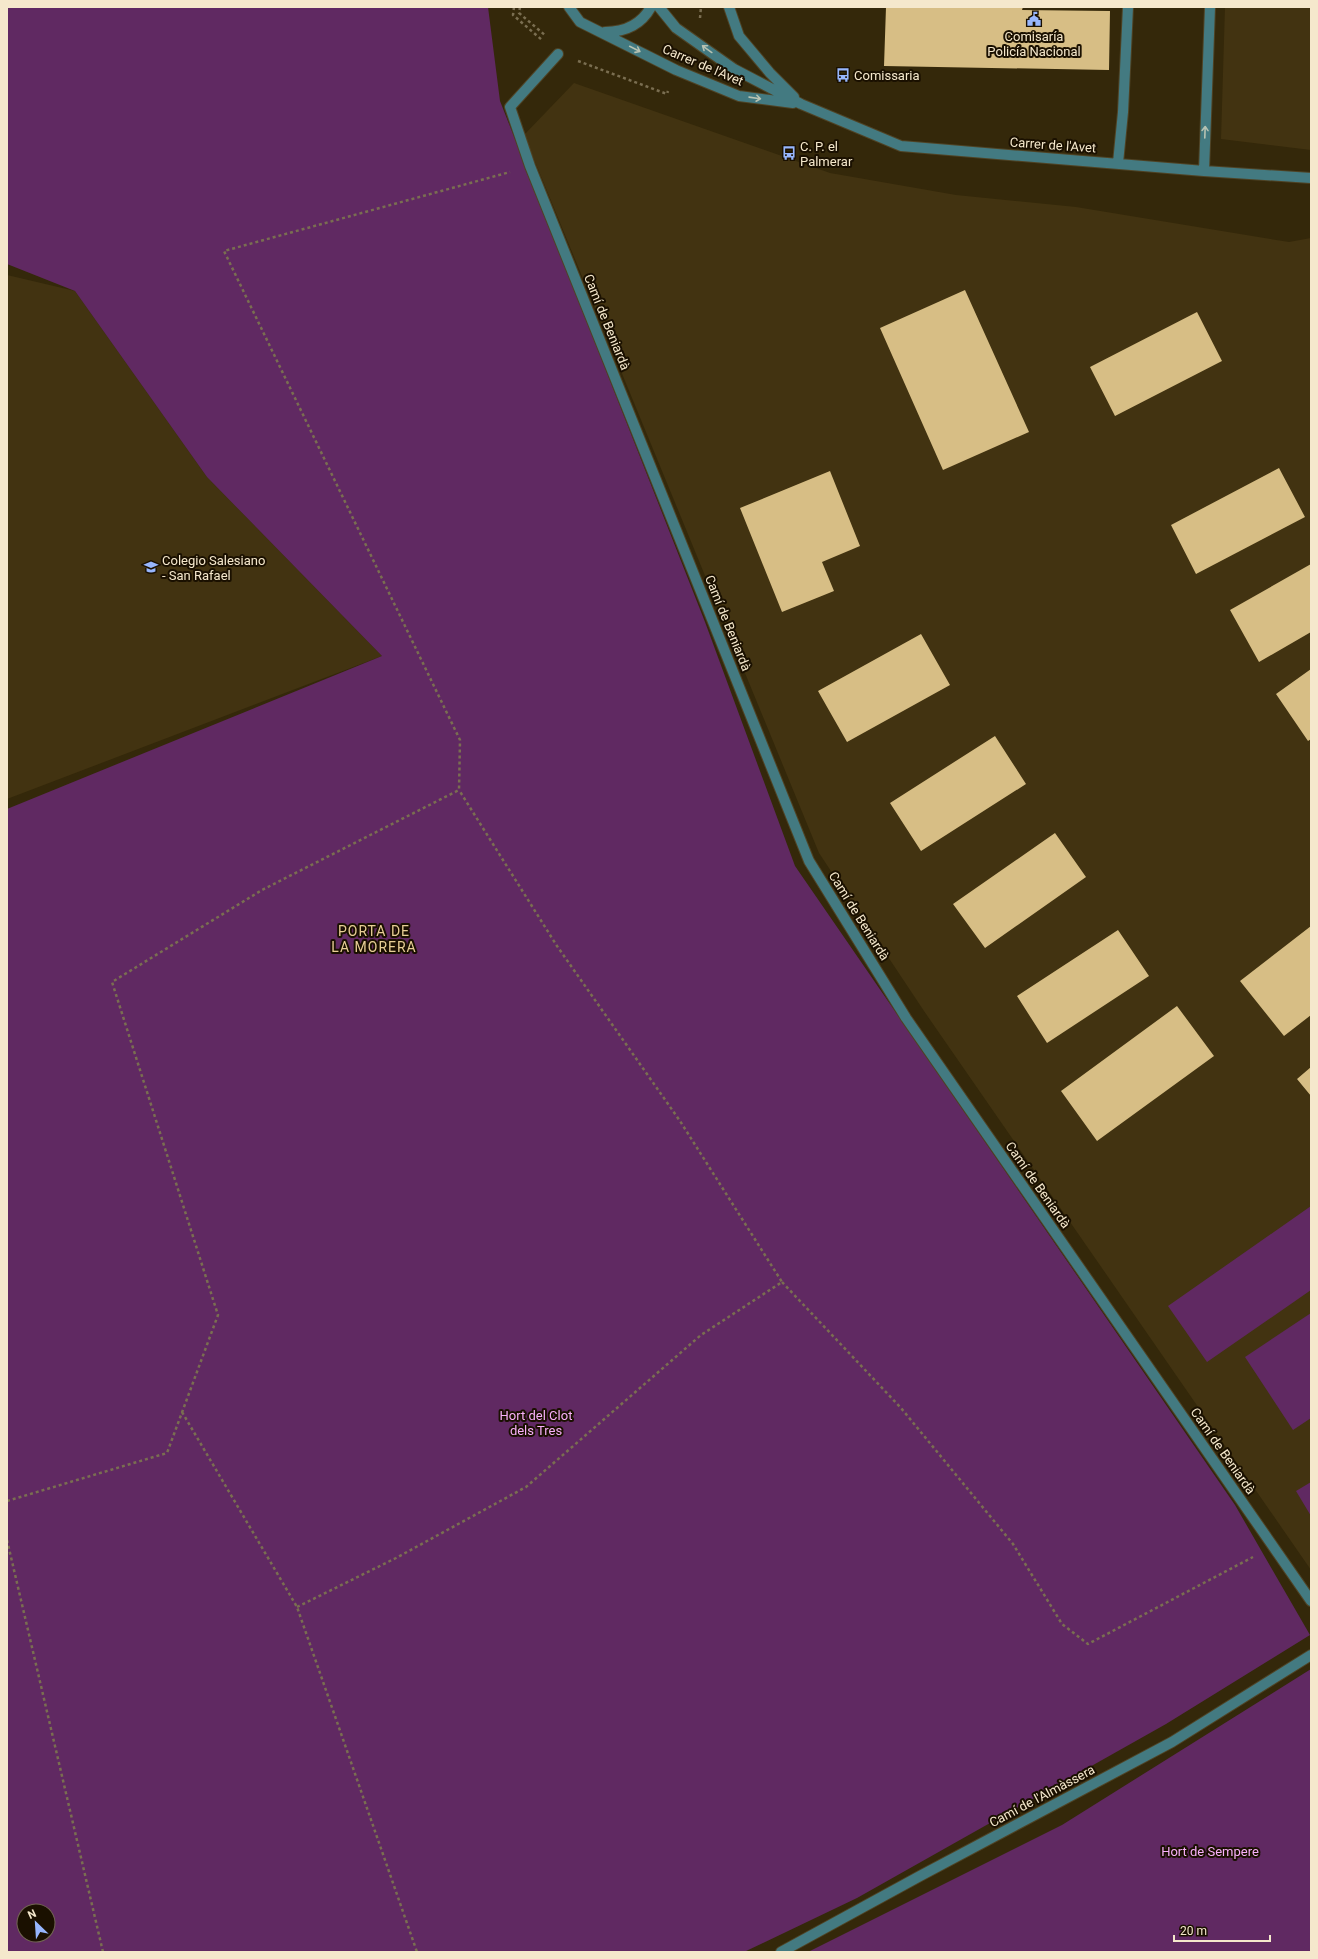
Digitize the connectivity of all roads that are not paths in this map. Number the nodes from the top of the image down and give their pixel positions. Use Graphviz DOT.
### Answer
graph roads {
  1 [pos="569,7"];
  2 [pos="651,7"];
  3 [pos="660,7"];
  4 [pos="729,7"];
  5 [pos="1128,7"];
  6 [pos="1210,7"];
  7 [pos="600,32"];
  8 [pos="558,54"];
  9 [pos="801,104"];
  10 [pos="1118,163"];
  11 [pos="1204,171"];
  12 [pos="1311,178"];
  13 [pos="1311,1601"];
  14 [pos="1311,1655"];
  15 [pos="781,1952"];
  1 -- 7 [label="street, Carrer de l'Avet"];
  2 -- 7 [label="street"];
  9 -- 3 [label="street, Carrer de l'Avet, one-way"];
  4 -- 9 [label="street"];
  5 -- 10 [label="street"];
  11 -- 6 [label="street, one-way"];
  7 -- 9 [label="street, Carrer de l'Avet, one-way"];
  8 -- 13 [label="street, Camí de Beniardà"];
  9 -- 10 [label="street, Carrer de l'Avet"];
  10 -- 11 [label="street, Carrer de l'Avet"];
  11 -- 12 [label="street, Carrer de l'Avet"];
  14 -- 15 [label="street, Camí de l'Almàssera"];
}
